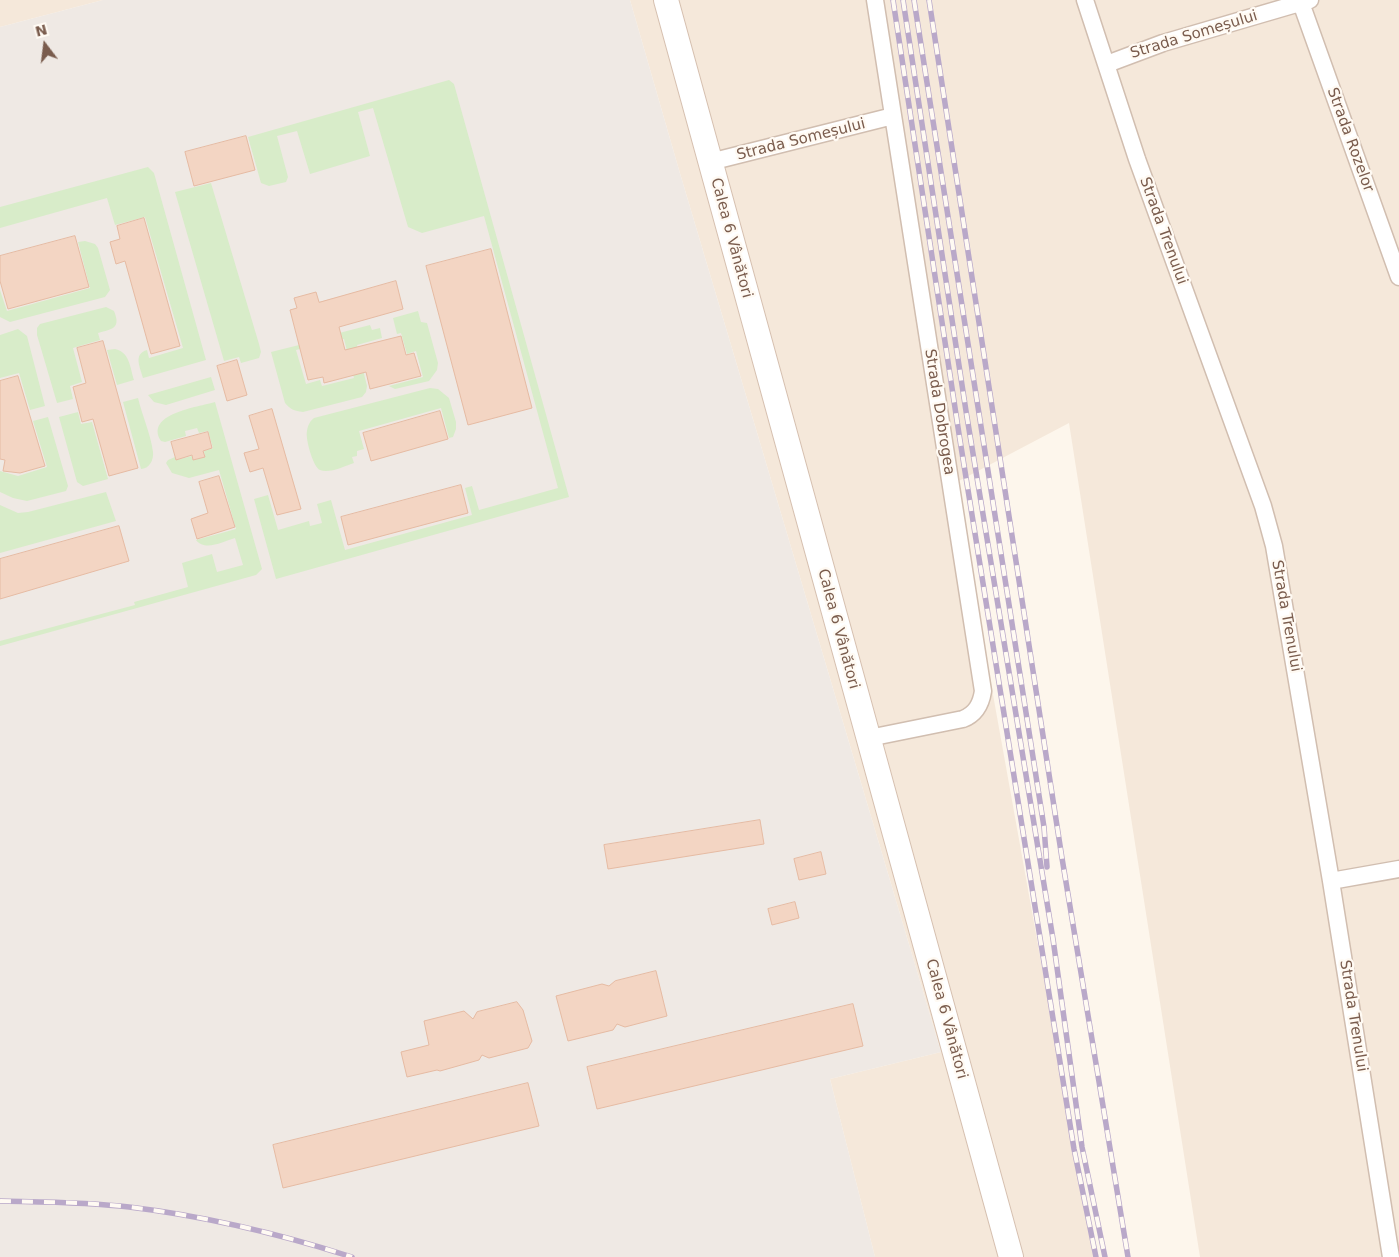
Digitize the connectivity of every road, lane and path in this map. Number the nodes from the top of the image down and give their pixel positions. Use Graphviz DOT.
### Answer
graph roads {
  1 [pos="666,0"];
  2 [pos="875,0"];
  3 [pos="1085,0"];
  4 [pos="1304,1"];
  5 [pos="1107,64"];
  6 [pos="893,116"];
  7 [pos="710,162"];
  8 [pos="1399,277"];
  9 [pos="868,738"];
  10 [pos="1399,869"];
  11 [pos="1331,881"];
  12 [pos="1011,1257"];
  13 [pos="1391,1257"];
  1 -- 7 [label="main road, Calea 6 Vânători"];
  2 -- 6 [label="street, Strada Dobrogea"];
  3 -- 5 [label="street, Strada Trenului"];
  4 -- 5 [label="street, Strada Someșului"];
  4 -- 8 [label="street, Strada Rozelor"];
  5 -- 11 [label="street, Strada Trenului"];
  6 -- 7 [label="street, Strada Someșului"];
  6 -- 9 [label="street, Strada Dobrogea"];
  7 -- 9 [label="main road, Calea 6 Vânători"];
  9 -- 12 [label="main road, Calea 6 Vânători"];
  10 -- 11 [label="street"];
  11 -- 13 [label="street, Strada Trenului"];
}
